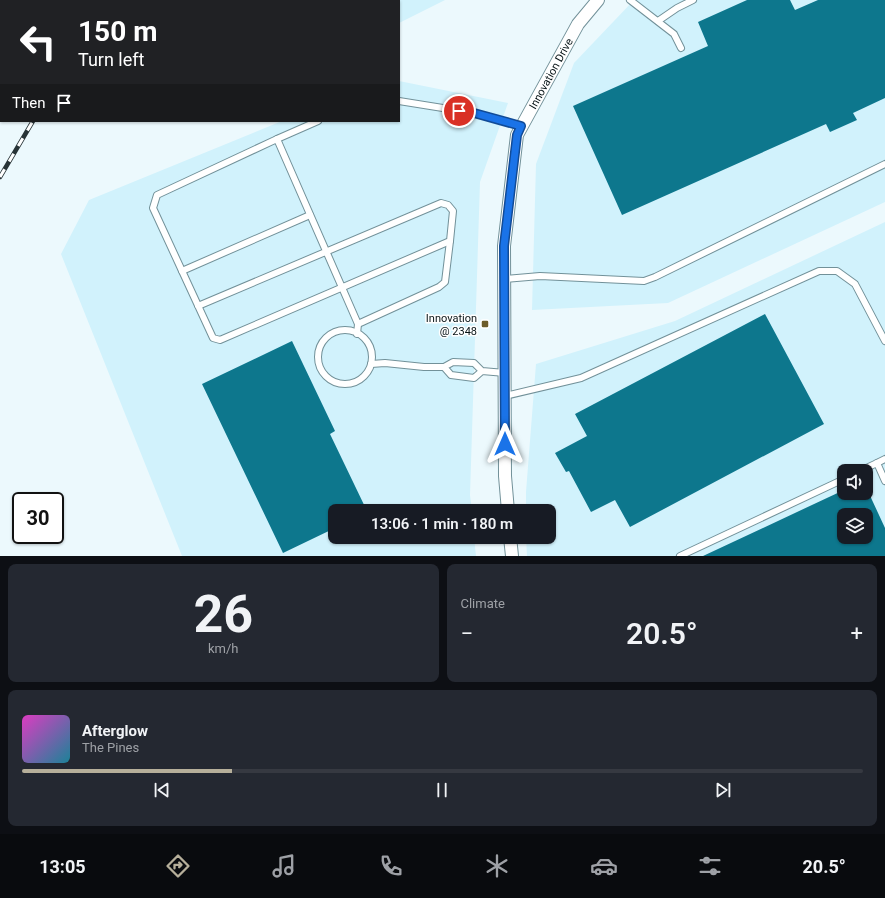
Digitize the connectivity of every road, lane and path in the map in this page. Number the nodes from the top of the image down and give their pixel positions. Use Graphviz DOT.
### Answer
graph roads {
  1 [pos="598,0"];
  2 [pos="630,0"];
  3 [pos="694,0"];
  4 [pos="658,21"];
  5 [pos="682,48"];
  6 [pos="400,101"];
  7 [pos="316,122"];
  8 [pos="521,126"];
  9 [pos="277,139"];
  10 [pos="885,164"];
  11 [pos="310,215"];
  12 [pos="450,241"];
  13 [pos="326,251"];
  14 [pos="182,271"];
  15 [pos="504,279"];
  16 [pos="342,287"];
  17 [pos="198,306"];
  18 [pos="358,324"];
  19 [pos="358,334"];
  20 [pos="885,341"];
  21 [pos="371,364"];
  22 [pos="444,367"];
  23 [pos="482,371"];
  24 [pos="505,373"];
  25 [pos="505,396"];
  26 [pos="885,459"];
  27 [pos="877,463"];
  28 [pos="873,465"];
  29 [pos="837,481"];
  30 [pos="885,481"];
  31 [pos="507,504"];
  32 [pos="511,544"];
  33 [pos="512,556"];
  34 [pos="680,556"];
  1 -- 8 [label="street, Innovation Drive"];
  2 -- 4 [label="lane"];
  3 -- 4 [label="lane"];
  4 -- 5 [label="lane"];
  6 -- 8 [label="lane"];
  7 -- 9 [label="lane"];
  8 -- 15 [label="street, Innovation Drive"];
  9 -- 11 [label="lane"];
  9 -- 14 [label="lane"];
  10 -- 15 [label="lane"];
  11 -- 13 [label="lane"];
  11 -- 14 [label="lane"];
  12 -- 13 [label="lane"];
  12 -- 16 [label="lane"];
  12 -- 18 [label="lane"];
  13 -- 16 [label="lane"];
  13 -- 17 [label="lane"];
  14 -- 17 [label="lane"];
  15 -- 24 [label="street, Innovation Drive"];
  16 -- 17 [label="lane"];
  16 -- 18 [label="lane"];
  18 -- 19 [label="lane"];
  19 -- 21 [label="lane"];
  19 -- 21 [label="lane"];
  20 -- 25 [label="lane"];
  21 -- 22 [label="lane"];
  22 -- 23 [label="lane"];
  22 -- 23 [label="lane"];
  23 -- 24 [label="lane"];
  24 -- 25 [label="street, Innovation Drive"];
  25 -- 31 [label="street, Innovation Drive"];
  26 -- 27 [label="lane"];
  27 -- 28 [label="lane"];
  27 -- 30 [label="lane"];
  29 -- 34 [label="lane"];
  32 -- 33 [label="street"];
}
